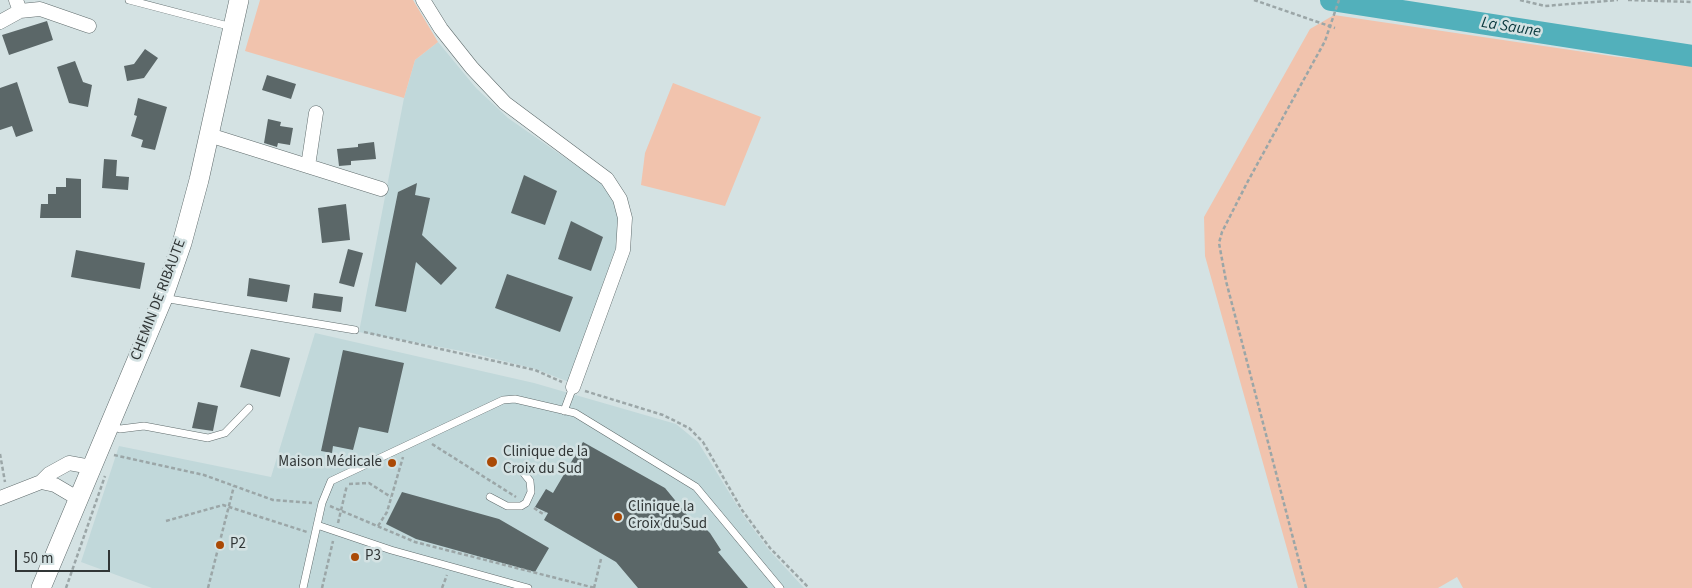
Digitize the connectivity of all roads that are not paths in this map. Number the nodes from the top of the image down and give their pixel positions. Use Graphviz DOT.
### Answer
graph roads {
  1 [pos="129,0"];
  2 [pos="239,0"];
  3 [pos="423,0"];
  4 [pos="18,5"];
  5 [pos="0,22"];
  6 [pos="89,26"];
  7 [pos="233,28"];
  8 [pos="316,113"];
  9 [pos="209,135"];
  10 [pos="308,166"];
  11 [pos="381,189"];
  12 [pos="164,298"];
  13 [pos="355,330"];
  14 [pos="573,388"];
  15 [pos="249,408"];
  16 [pos="564,411"];
  17 [pos="110,424"];
  18 [pos="91,466"];
  19 [pos="514,468"];
  20 [pos="41,482"];
  21 [pos="4,497"];
  22 [pos="490,497"];
  23 [pos="78,498"];
  24 [pos="317,525"];
  25 [pos="41,588"];
  26 [pos="303,588"];
  27 [pos="528,588"];
  28 [pos="780,588"];
  1 -- 7 [label="lane"];
  2 -- 7 [label="main road, CHEMIN DE RIBAUTE"];
  3 -- 14 [label="street"];
  4 -- 5 [label="street"];
  4 -- 6 [label="street"];
  7 -- 9 [label="main road, CHEMIN DE RIBAUTE"];
  8 -- 10 [label="street"];
  9 -- 10 [label="street"];
  9 -- 12 [label="main road, CHEMIN DE RIBAUTE"];
  10 -- 11 [label="street"];
  12 -- 13 [label="lane"];
  12 -- 17 [label="main road, CHEMIN DE RIBAUTE"];
  14 -- 16 [label="lane"];
  15 -- 17 [label="lane"];
  16 -- 24 [label="lane"];
  16 -- 28 [label="lane"];
  17 -- 18 [label="main road, CHEMIN DE RIBAUTE"];
  18 -- 20 [label="street"];
  18 -- 23 [label="main road, CHEMIN DE RIBAUTE"];
  19 -- 22 [label="lane"];
  20 -- 21 [label="street"];
  20 -- 23 [label="street"];
  23 -- 25 [label="main road, CHEMIN DE RIBAUTE"];
  24 -- 26 [label="lane"];
  24 -- 27 [label="lane"];
}
